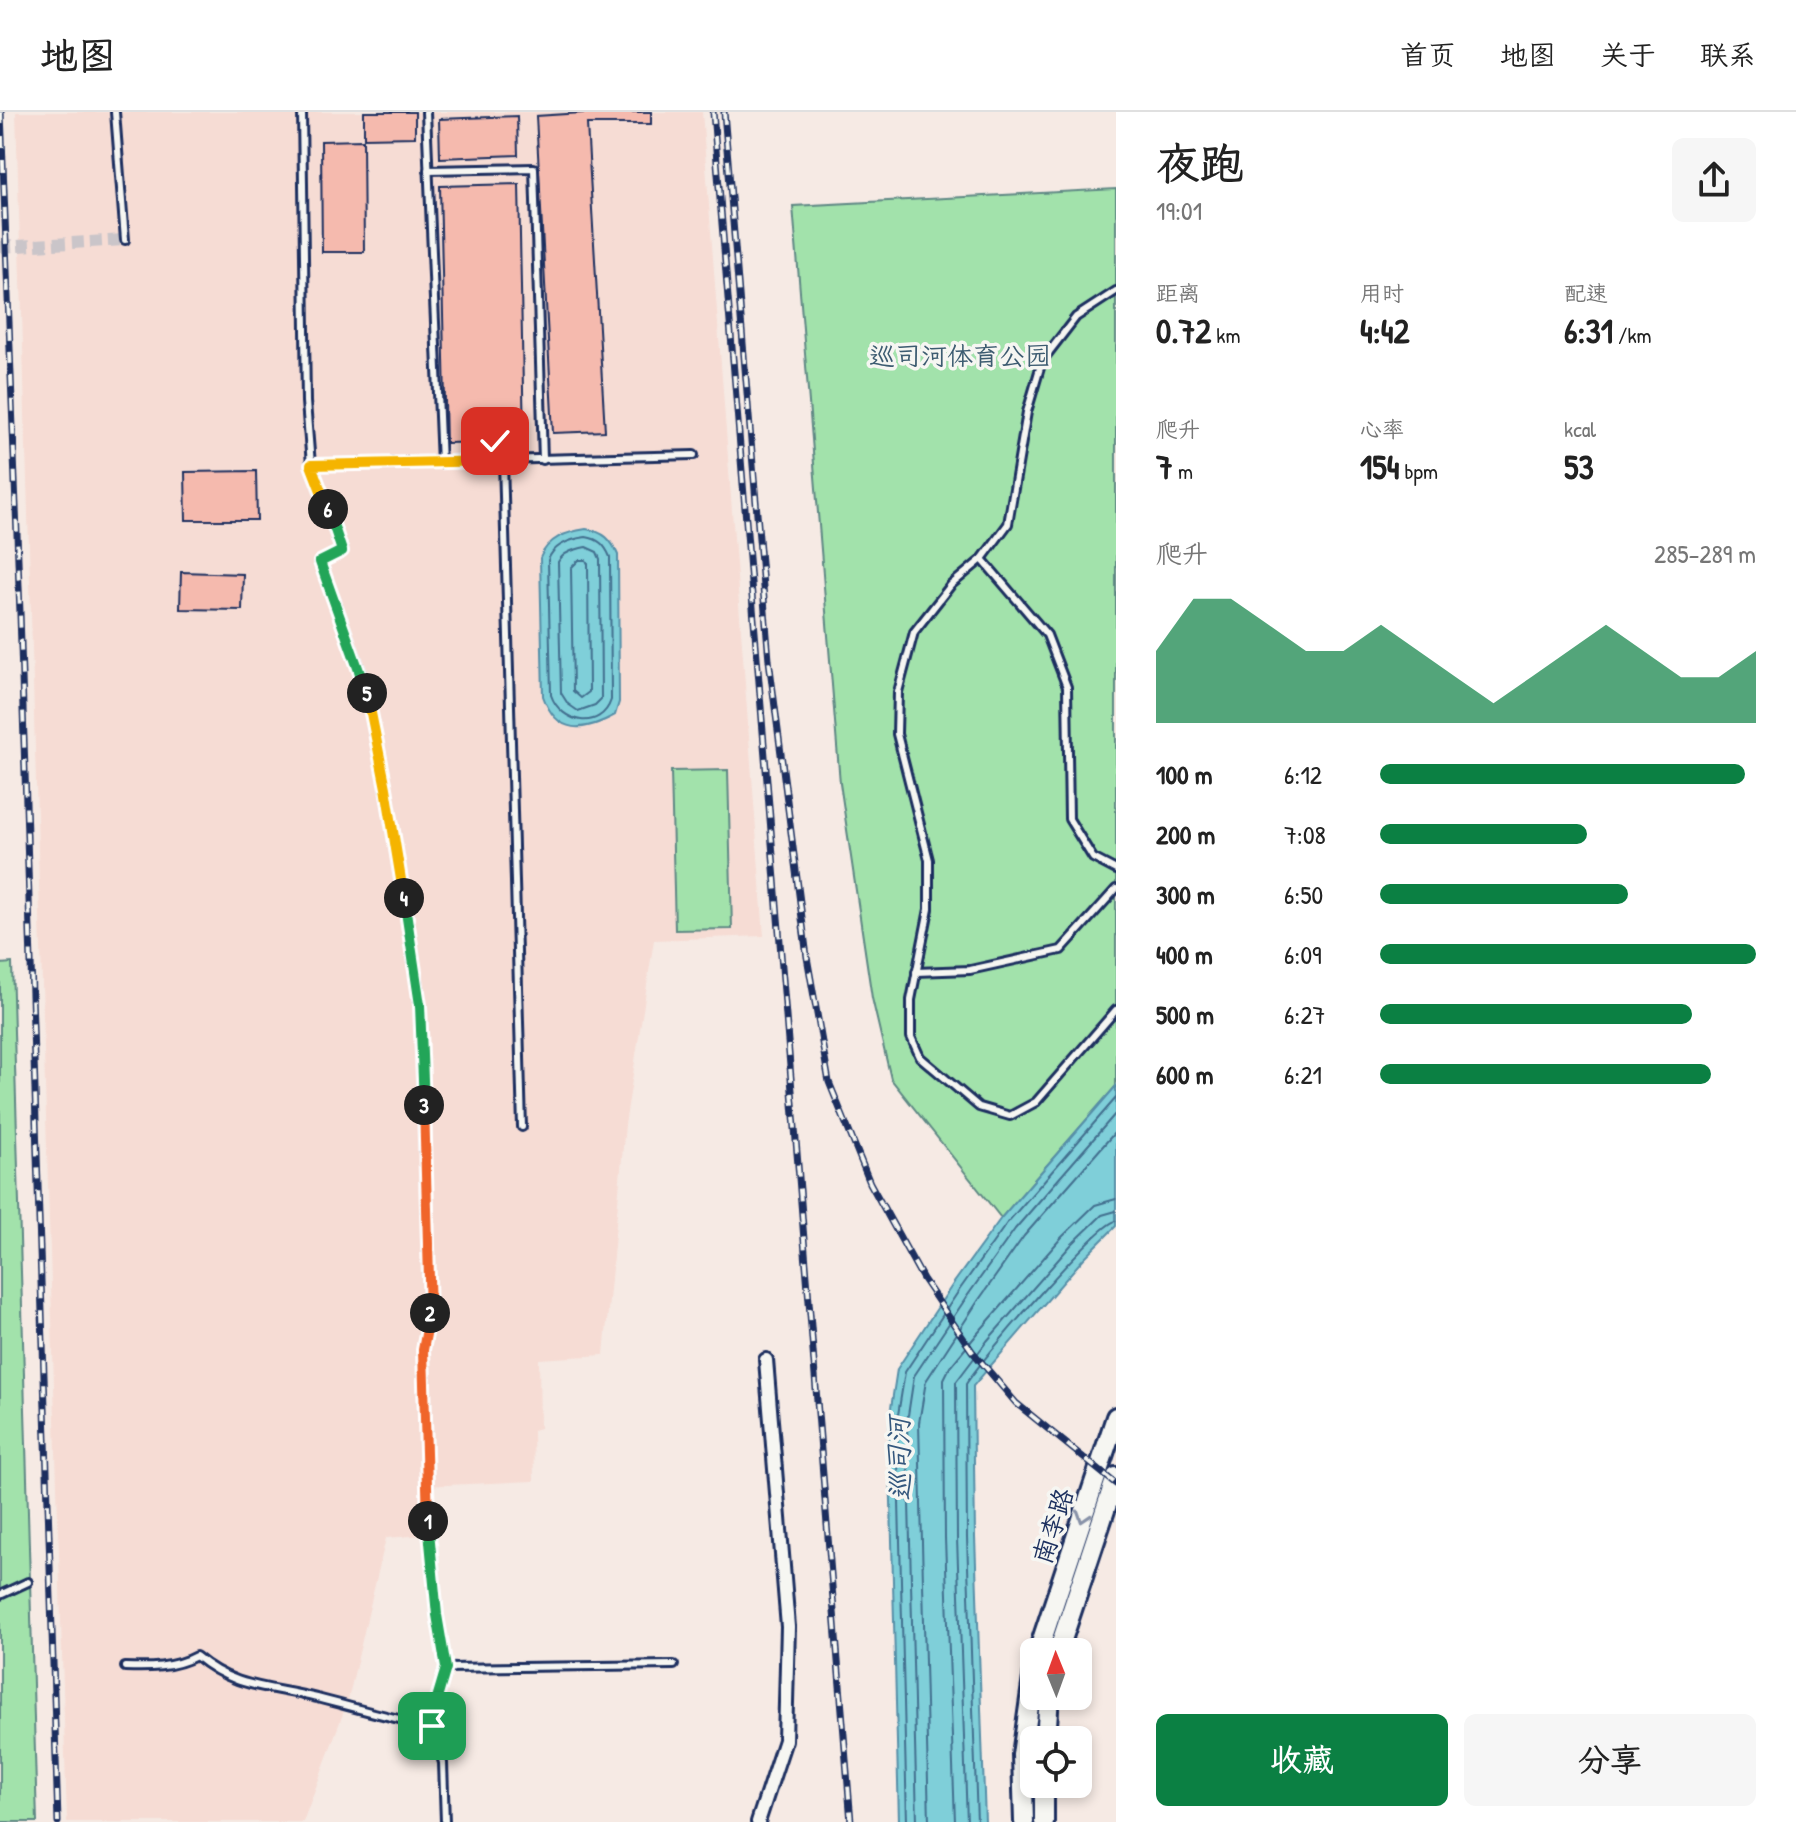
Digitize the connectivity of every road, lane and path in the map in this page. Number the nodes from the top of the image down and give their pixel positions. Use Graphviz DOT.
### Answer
graph roads {
  1 [pos="115,112"];
  2 [pos="302,112"];
  3 [pos="426,112"];
  4 [pos="428,170"];
  5 [pos="125,240"];
  6 [pos="1116,291"];
  7 [pos="495,441"];
  8 [pos="694,455"];
  9 [pos="543,460"];
  10 [pos="499,461"];
  11 [pos="441,463"];
  12 [pos="311,465"];
  13 [pos="982,559"];
  14 [pos="1116,870"];
  15 [pos="1116,889"];
  16 [pos="916,972"];
  17 [pos="1116,1010"];
  18 [pos="522,1127"];
  19 [pos="766,1360"];
  20 [pos="1116,1417"];
  21 [pos="1116,1477"];
  22 [pos="28,1582"];
  23 [pos="0,1595"];
  24 [pos="1043,1638"];
  25 [pos="1063,1638"];
  26 [pos="674,1665"];
  27 [pos="125,1667"];
  28 [pos="446,1668"];
  29 [pos="1028,1710"];
  30 [pos="432,1726"];
  31 [pos="1044,1798"];
  32 [pos="445,1822"];
  33 [pos="758,1822"];
  34 [pos="1024,1822"];
  35 [pos="1044,1822"];
  1 -- 5 [label="lane"];
  2 -- 12 [label="lane"];
  3 -- 4 [label="lane"];
  4 -- 9 [label="lane"];
  4 -- 11 [label="lane"];
  6 -- 13 [label="lane"];
  7 -- 10 [label="lane"];
  8 -- 9 [label="lane"];
  9 -- 10 [label="lane"];
  10 -- 11 [label="lane"];
  10 -- 18 [label="lane"];
  11 -- 12 [label="lane"];
  12 -- 28 [label="lane"];
  13 -- 14 [label="lane"];
  13 -- 16 [label="lane"];
  15 -- 16 [label="lane"];
  16 -- 17 [label="lane"];
  19 -- 33 [label="street"];
  20 -- 24 [label="main road, 南李路, one-way"];
  21 -- 25 [label="main road, 南李路"];
  22 -- 23 [label="lane"];
  26 -- 28 [label="lane"];
  27 -- 30 [label="lane"];
  28 -- 30 [label="lane"];
  29 -- 34 [label="main road"];
  30 -- 32 [label="lane"];
  31 -- 35 [label="main road"];
}
